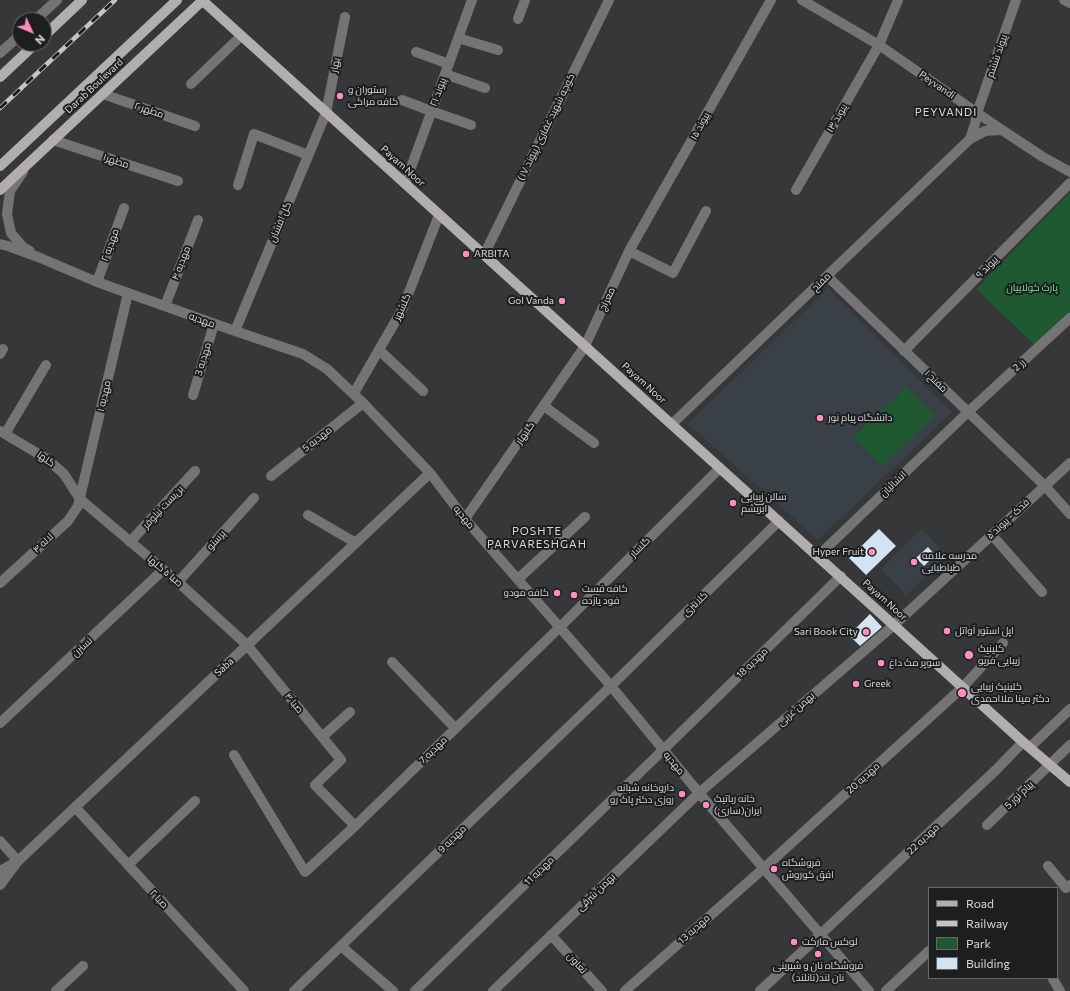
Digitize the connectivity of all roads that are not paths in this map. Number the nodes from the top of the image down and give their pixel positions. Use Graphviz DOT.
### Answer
graph roads {
  1 [pos="57,0"];
  2 [pos="82,0"];
  3 [pos="177,0"];
  4 [pos="203,0"];
  5 [pos="472,0"];
  6 [pos="525,0"];
  7 [pos="609,0"];
  8 [pos="771,0"];
  9 [pos="802,0"];
  10 [pos="898,0"];
  11 [pos="1016,0"];
  12 [pos="1064,0"];
  13 [pos="1070,3"];
  14 [pos="44,12"];
  15 [pos="345,17"];
  16 [pos="518,19"];
  17 [pos="52,28"];
  18 [pos="241,36"];
  19 [pos="458,38"];
  20 [pos="12,42"];
  21 [pos="879,45"];
  22 [pos="498,50"];
  23 [pos="27,52"];
  24 [pos="416,52"];
  25 [pos="0,53"];
  26 [pos="448,64"];
  27 [pos="445,74"];
  28 [pos="0,77"];
  29 [pos="191,84"];
  30 [pos="485,88"];
  31 [pos="103,94"];
  32 [pos="402,100"];
  33 [pos="431,111"];
  34 [pos="326,112"];
  35 [pos="977,112"];
  36 [pos="471,124"];
  37 [pos="195,126"];
  38 [pos="1002,130"];
  39 [pos="970,139"];
  40 [pos="54,140"];
  41 [pos="308,155"];
  42 [pos="29,163"];
  43 [pos="0,166"];
  44 [pos="1070,172"];
  45 [pos="178,181"];
  46 [pos="405,184"];
  47 [pos="1070,184"];
  48 [pos="238,185"];
  49 [pos="0,190"];
  50 [pos="796,190"];
  51 [pos="124,208"];
  52 [pos="706,212"];
  53 [pos="439,214"];
  54 [pos="198,220"];
  55 [pos="0,244"];
  56 [pos="629,251"];
  57 [pos="484,255"];
  58 [pos="38,257"];
  59 [pos="827,276"];
  60 [pos="97,282"];
  61 [pos="128,293"];
  62 [pos="165,306"];
  63 [pos="1070,318"];
  64 [pos="214,324"];
  65 [pos="235,331"];
  66 [pos="586,346"];
  67 [pos="379,350"];
  68 [pos="904,350"];
  69 [pos="46,365"];
  70 [pos="423,391"];
  71 [pos="354,394"];
  72 [pos="193,395"];
  73 [pos="363,403"];
  74 [pos="544,406"];
  75 [pos="968,412"];
  76 [pos="672,424"];
  77 [pos="3,432"];
  78 [pos="594,443"];
  79 [pos="1070,463"];
  80 [pos="720,468"];
  81 [pos="195,471"];
  82 [pos="430,473"];
  83 [pos="271,476"];
  84 [pos="1045,486"];
  85 [pos="254,498"];
  86 [pos="80,499"];
  87 [pos="1070,514"];
  88 [pos="308,515"];
  89 [pos="585,517"];
  90 [pos="465,519"];
  91 [pos="779,521"];
  92 [pos="992,535"];
  93 [pos="130,542"];
  94 [pos="356,543"];
  95 [pos="818,556"];
  96 [pos="163,570"];
  97 [pos="841,576"];
  98 [pos="518,579"];
  99 [pos="178,582"];
  100 [pos="0,584"];
  101 [pos="1042,592"];
  102 [pos="894,625"];
  103 [pos="560,627"];
  104 [pos="1003,643"];
  105 [pos="247,645"];
  106 [pos="392,662"];
  107 [pos="611,686"];
  108 [pos="963,687"];
  109 [pos="1070,709"];
  110 [pos="350,712"];
  111 [pos="0,723"];
  112 [pos="455,728"];
  113 [pos="322,736"];
  114 [pos="1027,745"];
  115 [pos="1070,745"];
  116 [pos="663,750"];
  117 [pos="234,755"];
  118 [pos="1050,765"];
  119 [pos="1070,782"];
  120 [pos="699,794"];
  121 [pos="195,801"];
  122 [pos="75,807"];
  123 [pos="988,825"];
  124 [pos="355,826"];
  125 [pos="0,841"];
  126 [pos="18,861"];
  127 [pos="128,865"];
  128 [pos="1048,866"];
  129 [pos="764,868"];
  130 [pos="0,871"];
  131 [pos="0,885"];
  132 [pos="1070,885"];
  133 [pos="821,934"];
  134 [pos="551,935"];
  135 [pos="341,946"];
  136 [pos="928,952"];
  137 [pos="83,966"];
  138 [pos="1053,979"];
  139 [pos="1058,990"];
  140 [pos="56,991"];
  141 [pos="244,991"];
  142 [pos="294,991"];
  143 [pos="393,991"];
  144 [pos="415,991"];
  145 [pos="493,991"];
  146 [pos="602,991"];
  147 [pos="625,991"];
  148 [pos="760,991"];
  149 [pos="869,991"];
  150 [pos="886,991"];
  1 -- 14 [label="street"];
  2 -- 17 [label="main road"];
  3 -- 43 [label="main road, Darab Boulevard"];
  4 -- 18 [label="main road, Payam Noor"];
  4 -- 31 [label="main road, Darab Boulevard"];
  5 -- 19 [label="street, پیوند ۲۱"];
  6 -- 16 [label="street"];
  7 -- 57 [label="street, کوچه شهید غفاری (پیوند ۱۷)"];
  8 -- 56 [label="street, پیوند ۱۵"];
  9 -- 21 [label="street, Peyvandi"];
  10 -- 21 [label="street, پیوند ۱۳"];
  11 -- 35 [label="street, پیوند ششم"];
  12 -- 13 [label="street"];
  15 -- 34 [label="street, بهار"];
  18 -- 29 [label="street"];
  18 -- 34 [label="main road, Payam Noor"];
  19 -- 22 [label="street"];
  19 -- 26 [label="street, پیوند ۲۱"];
  20 -- 25 [label="street"];
  21 -- 35 [label="street, Peyvandi"];
  21 -- 50 [label="street, پیوند ۱۳"];
  23 -- 28 [label="main road"];
  24 -- 26 [label="street"];
  26 -- 27 [label="street, پیوند ۲۱"];
  27 -- 30 [label="street"];
  27 -- 33 [label="street, پیوند ۲۱"];
  31 -- 37 [label="street, مطهر ۲"];
  31 -- 40 [label="main road, Darab Boulevard"];
  32 -- 33 [label="street"];
  33 -- 36 [label="street"];
  33 -- 46 [label="street, پیوند ۲۱"];
  34 -- 41 [label="street, گل افشان"];
  34 -- 46 [label="main road, Payam Noor"];
  35 -- 38 [label="street, Peyvandi"];
  35 -- 39 [label="street, پیوند ششم"];
  38 -- 39 [label="street"];
  38 -- 44 [label="street, Peyvandi"];
  39 -- 59 [label="street, مفتح"];
  40 -- 42 [label="main road, Darab Boulevard"];
  40 -- 45 [label="street, مطهر۱"];
  41 -- 48 [label="street"];
  41 -- 65 [label="street, گل افشان"];
  42 -- 49 [label="main road, Darab Boulevard"];
  42 -- 58 [label="street"];
  46 -- 53 [label="main road, Payam Noor"];
  47 -- 68 [label="street, پیوند ۹"];
  51 -- 60 [label="street, مهدیه ۲"];
  52 -- 56 [label="street"];
  53 -- 57 [label="main road, Payam Noor"];
  53 -- 67 [label="street, گلشهر"];
  54 -- 62 [label="street, مهدیه ۴"];
  55 -- 58 [label="street, مهدیه"];
  56 -- 66 [label="street, معراج"];
  57 -- 66 [label="main road, Payam Noor"];
  58 -- 60 [label="street, مهدیه"];
  59 -- 68 [label="street, مفتح ۱"];
  59 -- 76 [label="street, مفتح"];
  60 -- 61 [label="street, مهدیه"];
  61 -- 62 [label="street, مهدیه"];
  61 -- 86 [label="street, مهدیه ۱"];
  62 -- 64 [label="street, مهدیه"];
  63 -- 75 [label="street, رز 2"];
  64 -- 65 [label="street, مهدیه"];
  64 -- 72 [label="street, مهدیه 3"];
  65 -- 71 [label="street, مهدیه"];
  66 -- 74 [label="street, گلبهار"];
  66 -- 76 [label="main road, Payam Noor"];
  67 -- 70 [label="street"];
  67 -- 71 [label="street, گلشهر"];
  68 -- 75 [label="street, مفتح ۱"];
  69 -- 77 [label="street"];
  71 -- 73 [label="street, مهدیه"];
  73 -- 82 [label="street, مهدیه"];
  73 -- 83 [label="street, مهدیه 5"];
  74 -- 78 [label="street"];
  74 -- 90 [label="street, گلبهار"];
  75 -- 84 [label="street, مفتح ۱"];
  75 -- 95 [label="street, انشائیان"];
  76 -- 80 [label="main road, Payam Noor"];
  77 -- 86 [label="street, گلها"];
  79 -- 84 [label="street, فدک - پیوند ۵"];
  80 -- 91 [label="main road, Payam Noor"];
  80 -- 103 [label="street, گلسار"];
  81 -- 93 [label="street, بن‌بست نیلوفر"];
  82 -- 90 [label="street, مهدیه"];
  82 -- 94 [label="street, Saba"];
  84 -- 87 [label="street, مفتح ۱"];
  84 -- 92 [label="street, فدک - پیوند ۵"];
  85 -- 99 [label="street, پرستو"];
  86 -- 93 [label="street, صبا ۵ گلها"];
  86 -- 100 [label="street, لاله ۴"];
  88 -- 94 [label="street"];
  89 -- 98 [label="street"];
  90 -- 98 [label="street, مهدیه"];
  91 -- 95 [label="main road, Payam Noor"];
  91 -- 107 [label="street, کلانتری"];
  92 -- 101 [label="street"];
  92 -- 102 [label="street, فدک - پیوند ۵"];
  93 -- 96 [label="street, صبا ۵ گلها"];
  94 -- 105 [label="street, Saba"];
  95 -- 97 [label="main road, Payam Noor"];
  96 -- 99 [label="street, صبا ۵ گلها"];
  96 -- 111 [label="street, نسترن"];
  97 -- 102 [label="main road, Payam Noor"];
  97 -- 116 [label="street, مهدیه 18"];
  98 -- 103 [label="street, مهدیه"];
  99 -- 105 [label="street, صبا ۵ گلها"];
  102 -- 108 [label="main road, Payam Noor"];
  102 -- 120 [label="street, بهمن غربی"];
  103 -- 107 [label="street, مهدیه"];
  103 -- 112 [label="street, مهدیه 7"];
  104 -- 108 [label="street, مهدیه 20"];
  105 -- 113 [label="street, صبا ۴"];
  105 -- 122 [label="street, Saba"];
  106 -- 112 [label="street"];
  107 -- 116 [label="street, مهدیه"];
  107 -- 135 [label="street, مهدیه 9"];
  108 -- 114 [label="main road, Payam Noor"];
  108 -- 129 [label="street, مهدیه 20"];
  109 -- 114 [label="street, مهدیه 22"];
  110 -- 113 [label="street"];
  112 -- 124 [label="street, مهدیه 7"];
  113 -- 124 [label="street, صبا ۴"];
  114 -- 118 [label="main road, Payam Noor"];
  114 -- 133 [label="street, مهدیه 22"];
  115 -- 118 [label="street, پیام نور 5"];
  116 -- 120 [label="street, مهدیه"];
  116 -- 144 [label="street, مهدیه 11"];
  117 -- 124 [label="street, مهدیه 7"];
  118 -- 119 [label="main road, Payam Noor"];
  118 -- 123 [label="street, پیام نور 5"];
  120 -- 129 [label="street, مهدیه"];
  120 -- 134 [label="street, بهمن شرقی"];
  121 -- 127 [label="street"];
  122 -- 126 [label="street, Saba"];
  122 -- 127 [label="street, صبا ۲"];
  125 -- 126 [label="street"];
  126 -- 130 [label="street, Saba"];
  126 -- 131 [label="street, Saba"];
  127 -- 141 [label="street, صبا ۲"];
  128 -- 132 [label="street"];
  129 -- 133 [label="street, مهدیه"];
  129 -- 147 [label="street, مهدیه 13"];
  133 -- 148 [label="street, مهدیه 22"];
  133 -- 149 [label="street, مهدیه"];
  134 -- 145 [label="street, بهمن شرقی"];
  134 -- 146 [label="street, تعاون"];
  135 -- 142 [label="street, مهدیه 9"];
  135 -- 143 [label="street"];
  136 -- 150 [label="street"];
  137 -- 140 [label="street"];
  138 -- 139 [label="street"];
}
